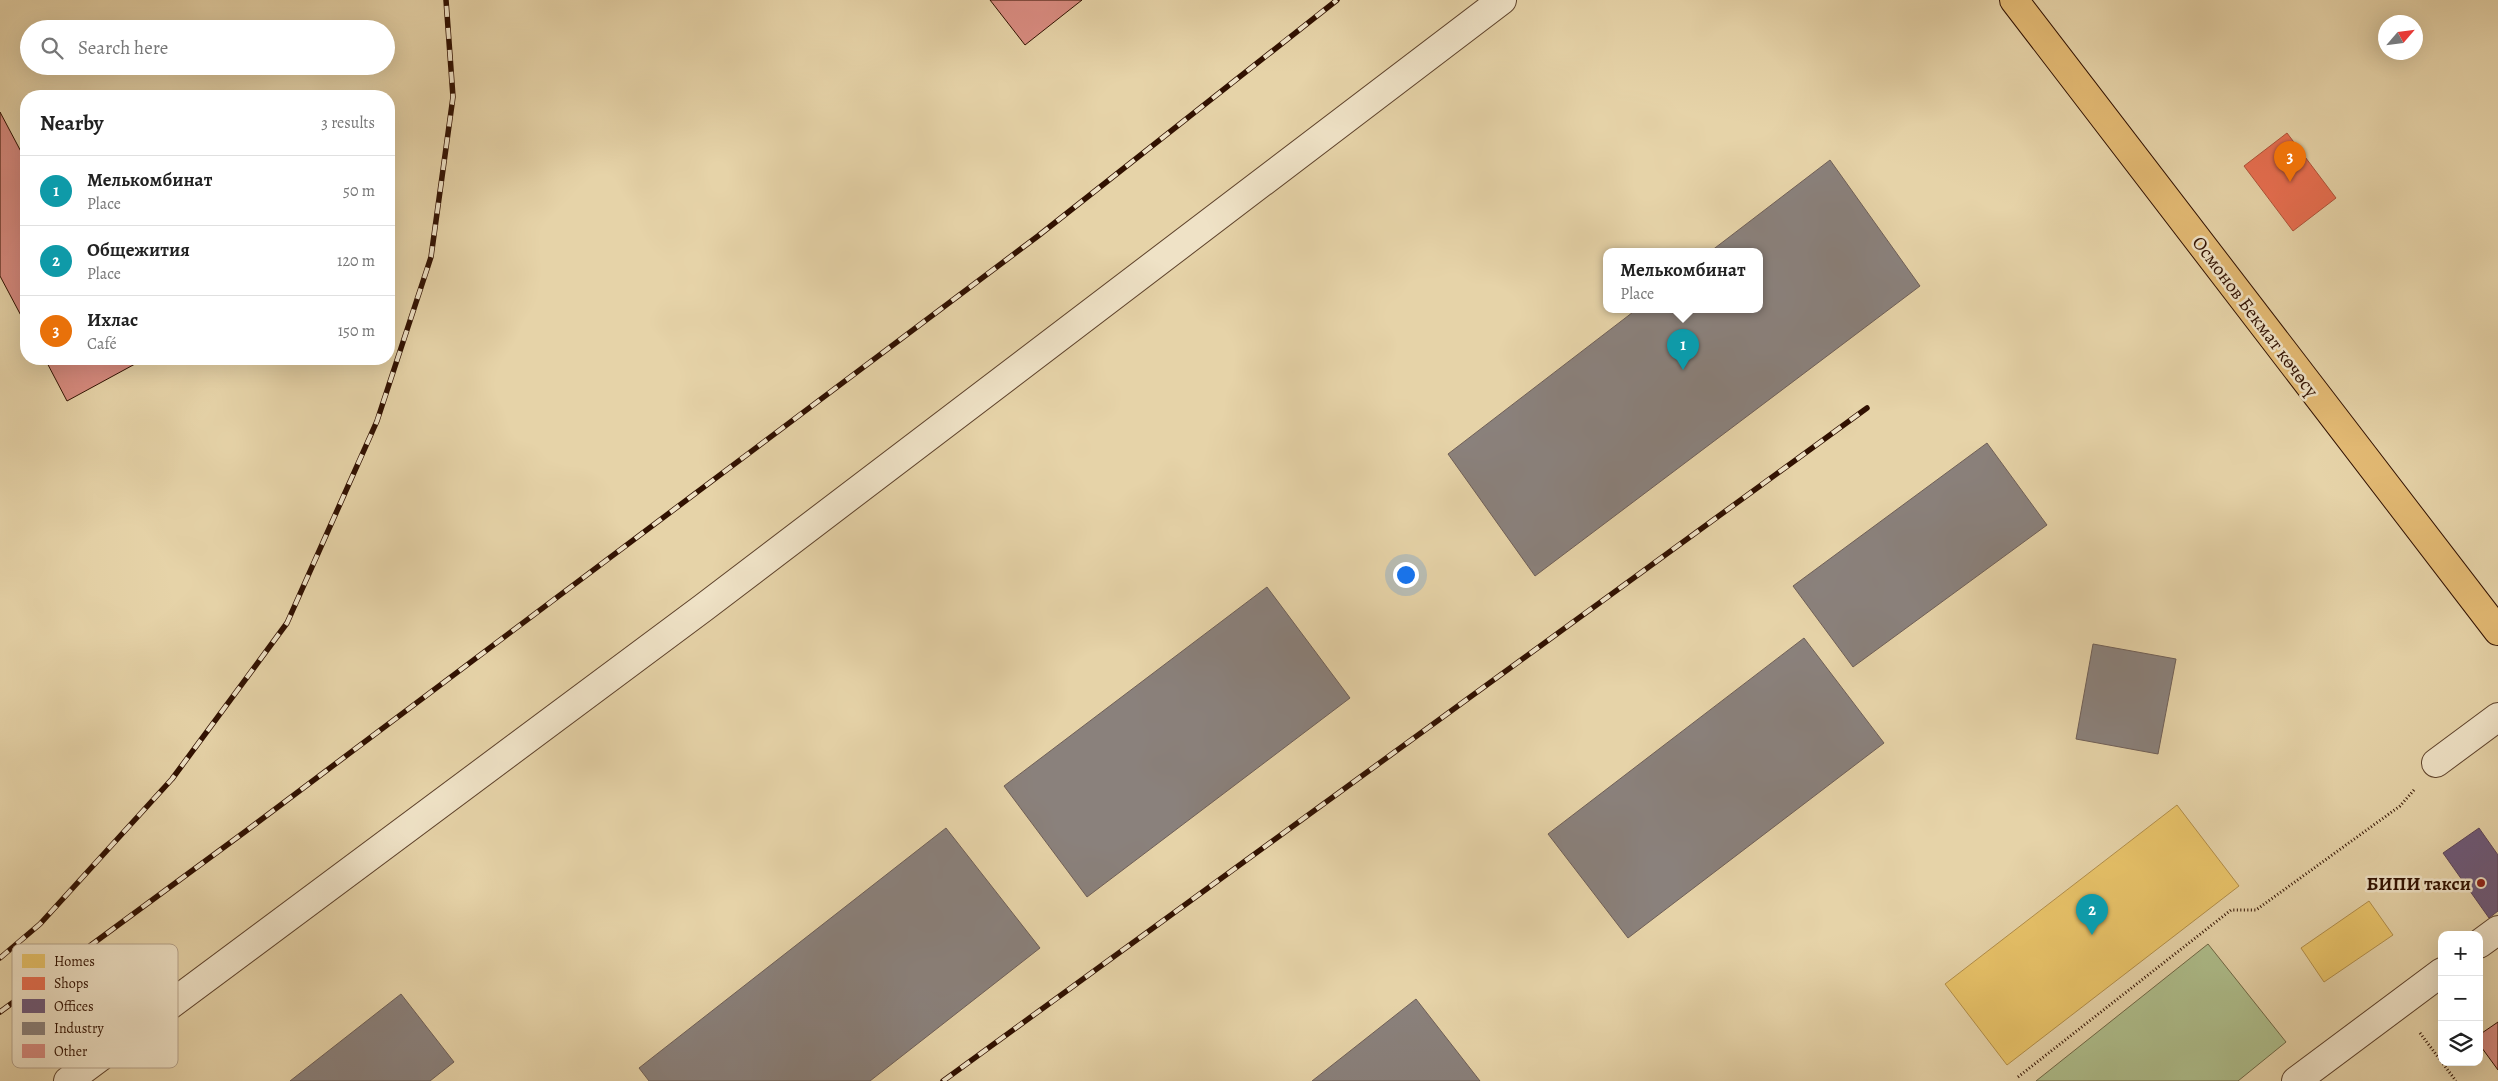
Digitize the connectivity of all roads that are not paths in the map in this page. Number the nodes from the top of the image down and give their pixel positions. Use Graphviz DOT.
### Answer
graph roads {
  1 [pos="1502,0"];
  2 [pos="2014,0"];
  3 [pos="2498,631"];
  4 [pos="2498,717"];
  5 [pos="2436,762"];
  6 [pos="2498,930"];
  7 [pos="2483,941"];
  8 [pos="2438,975"];
  9 [pos="178,999"];
  10 [pos="85,1068"];
  11 [pos="68,1081"];
  12 [pos="2296,1081"];
  1 -- 9 [label="street"];
  2 -- 3 [label="main road, Осмонов Бекмат көчөсү"];
  4 -- 5 [label="street"];
  6 -- 7 [label="street"];
  8 -- 12 [label="street"];
  10 -- 11 [label="street"];
}
